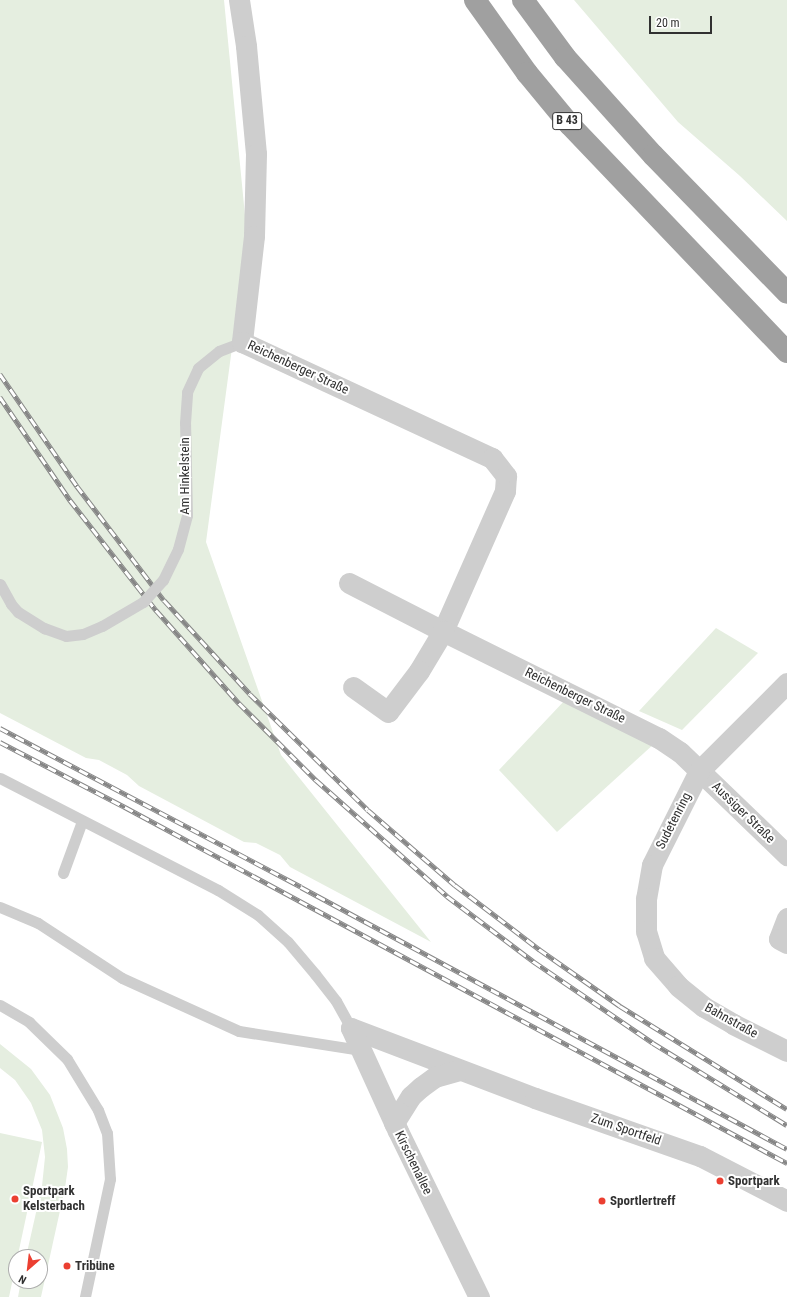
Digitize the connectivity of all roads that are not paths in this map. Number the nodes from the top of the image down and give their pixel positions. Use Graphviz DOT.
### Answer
graph roads {
  1 [pos="239,0"];
  2 [pos="475,0"];
  3 [pos="523,0"];
  4 [pos="787,293"];
  5 [pos="242,342"];
  6 [pos="787,352"];
  7 [pos="349,583"];
  8 [pos="0,584"];
  9 [pos="443,631"];
  10 [pos="787,683"];
  11 [pos="353,687"];
  12 [pos="699,771"];
  13 [pos="0,778"];
  14 [pos="82,821"];
  15 [pos="787,856"];
  16 [pos="62,873"];
  17 [pos="0,907"];
  18 [pos="787,918"];
  19 [pos="787,943"];
  20 [pos="678,986"];
  21 [pos="0,1005"];
  22 [pos="351,1028"];
  23 [pos="360,1050"];
  24 [pos="787,1051"];
  25 [pos="459,1070"];
  26 [pos="394,1123"];
  27 [pos="787,1201"];
  28 [pos="85,1297"];
  29 [pos="479,1297"];
  1 -- 5 [label="street, Reichenberger Straße"];
  2 -- 6 [label="highway, B 43"];
  3 -- 4 [label="highway"];
  5 -- 8 [label="lane, Am Hinkelstein, bridge"];
  5 -- 9 [label="street, Reichenberger Straße"];
  7 -- 9 [label="street, Reichenberger Straße"];
  9 -- 11 [label="street, Reichenberger Straße"];
  9 -- 12 [label="street, Reichenberger Straße"];
  10 -- 12 [label="street, Sudetenring"];
  12 -- 15 [label="street, Aussiger Straße"];
  12 -- 20 [label="street, Sudetenring"];
  13 -- 14 [label="lane"];
  14 -- 16 [label="lane"];
  14 -- 22 [label="lane"];
  17 -- 23 [label="lane"];
  18 -- 19 [label="street"];
  20 -- 24 [label="street, Bahnstraße"];
  21 -- 28 [label="lane"];
  22 -- 23 [label="street, Kirschenallee"];
  22 -- 25 [label="street, Zum Sportfeld"];
  23 -- 26 [label="street, Kirschenallee"];
  25 -- 26 [label="street"];
  25 -- 27 [label="street, Zum Sportfeld"];
  26 -- 29 [label="street, Kirschenallee"];
}
